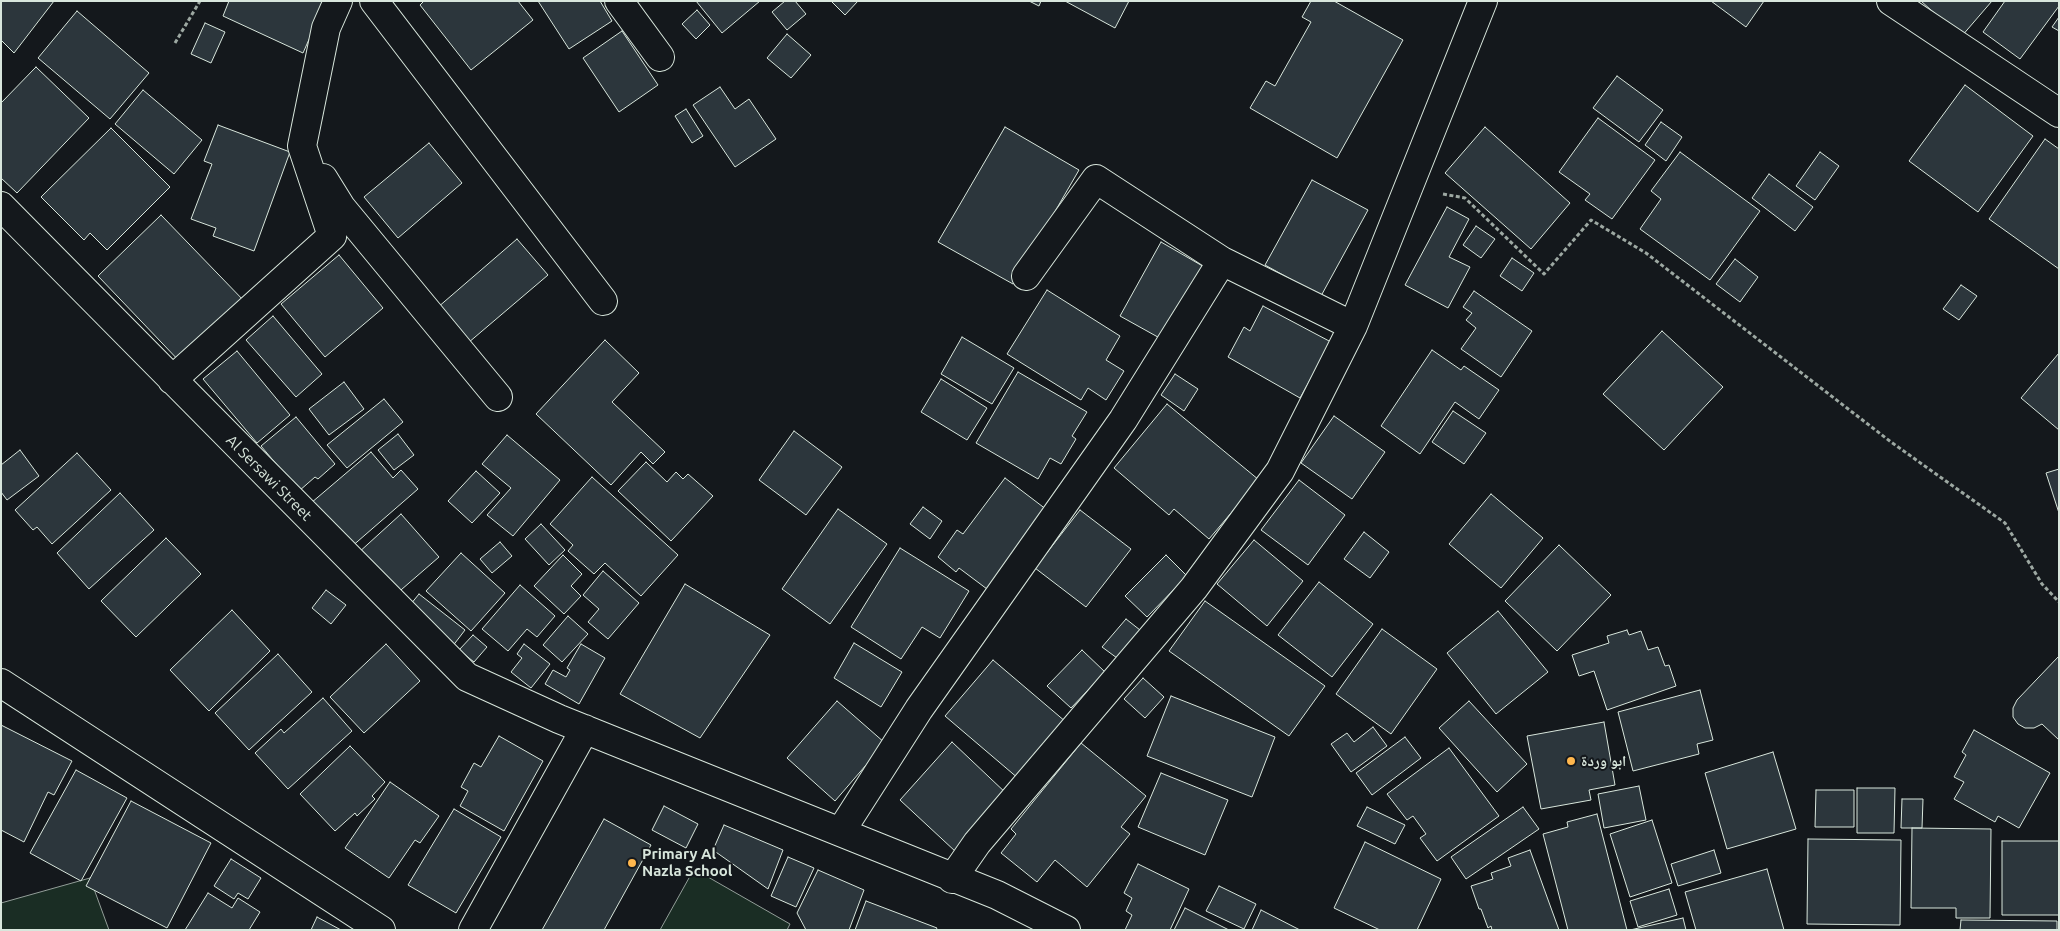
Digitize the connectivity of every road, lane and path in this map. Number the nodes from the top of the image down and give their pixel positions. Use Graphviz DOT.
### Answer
graph roads {
  1 [pos="200,1"];
  2 [pos="338,1"];
  3 [pos="374,1"];
  4 [pos="619,1"];
  5 [pos="1483,1"];
  6 [pos="1891,1"];
  7 [pos="175,43"];
  8 [pos="660,57"];
  9 [pos="2059,113"];
  10 [pos="302,146"];
  11 [pos="1408,188"];
  12 [pos="1,206"];
  13 [pos="1222,261"];
  14 [pos="1026,276"];
  15 [pos="603,301"];
  16 [pos="1353,326"];
  17 [pos="172,380"];
  18 [pos="498,398"];
  19 [pos="2059,602"];
  20 [pos="1,683"];
  21 [pos="585,729"];
  22 [pos="840,831"];
  23 [pos="952,879"];
  24 [pos="380,930"];
  25 [pos="473,930"];
  26 [pos="1066,930"];
  1 -- 7 [label="path"];
  2 -- 10 [label="street"];
  3 -- 15 [label="street"];
  4 -- 8 [label="street"];
  5 -- 11 [label="street"];
  6 -- 9 [label="street"];
  10 -- 17 [label="street"];
  10 -- 18 [label="street"];
  11 -- 16 [label="street"];
  11 -- 19 [label="path"];
  12 -- 17 [label="street, Al Sersawi Street"];
  13 -- 14 [label="street"];
  13 -- 16 [label="street"];
  13 -- 22 [label="street"];
  16 -- 23 [label="street"];
  17 -- 21 [label="street, Al Sersawi Street"];
  20 -- 24 [label="street"];
  21 -- 22 [label="street, Al Sersawi Street"];
  21 -- 25 [label="street"];
  22 -- 23 [label="street, Al Sersawi Street"];
  23 -- 26 [label="street, Al Sersawi Street"];
}
